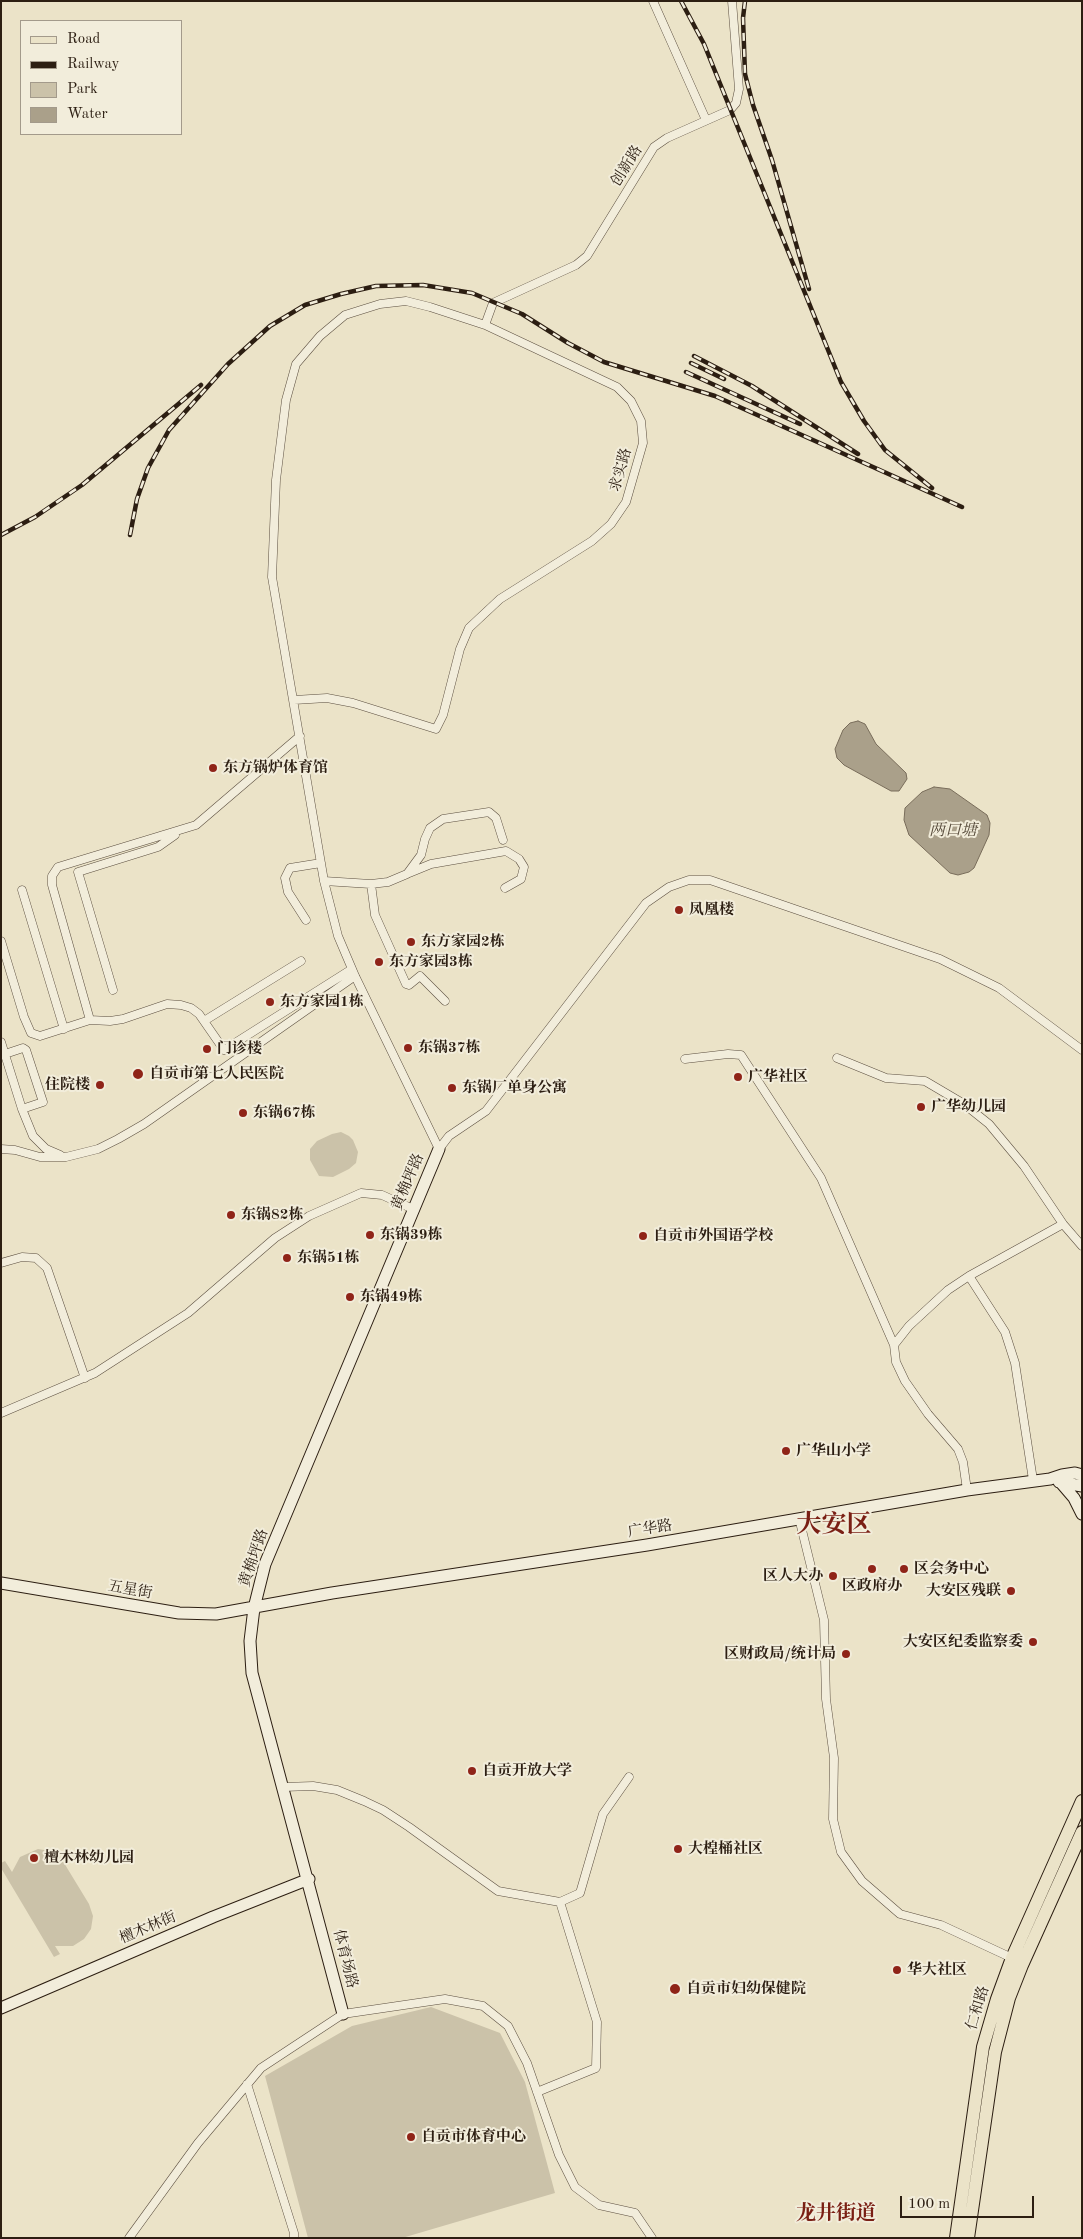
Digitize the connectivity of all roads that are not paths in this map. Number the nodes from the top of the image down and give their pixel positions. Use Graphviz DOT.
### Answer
graph roads {
  1 [pos="653,1"];
  2 [pos="732,1"];
  3 [pos="706,120"];
  4 [pos="485,325"];
  5 [pos="294,700"];
  6 [pos="300,736"];
  7 [pos="183,830"];
  8 [pos="502,840"];
  9 [pos="321,863"];
  10 [pos="407,874"];
  11 [pos="324,881"];
  12 [pos="371,884"];
  13 [pos="505,888"];
  14 [pos="22,890"];
  15 [pos="306,920"];
  16 [pos="1,941"];
  17 [pos="301,961"];
  18 [pos="353,973"];
  19 [pos="113,990"];
  20 [pos="445,1001"];
  21 [pos="90,1020"];
  22 [pos="204,1021"];
  23 [pos="64,1029"];
  24 [pos="1,1042"];
  25 [pos="1082,1050"];
  26 [pos="5,1054"];
  27 [pos="837,1058"];
  28 [pos="685,1059"];
  29 [pos="22,1109"];
  30 [pos="1,1149"];
  31 [pos="438,1149"];
  32 [pos="66,1157"];
  33 [pos="413,1209"];
  34 [pos="1063,1224"];
  35 [pos="1082,1246"];
  36 [pos="1,1263"];
  37 [pos="970,1276"];
  38 [pos="894,1345"];
  39 [pos="85,1378"];
  40 [pos="1,1414"];
  41 [pos="1079,1473"];
  42 [pos="1050,1479"];
  43 [pos="1033,1480"];
  44 [pos="1062,1484"];
  45 [pos="1082,1486"];
  46 [pos="968,1490"];
  47 [pos="1082,1514"];
  48 [pos="799,1518"];
  49 [pos="1,1583"];
  50 [pos="254,1608"];
  51 [pos="629,1777"];
  52 [pos="283,1787"];
  53 [pos="1082,1801"];
  54 [pos="1082,1832"];
  55 [pos="309,1879"];
  56 [pos="560,1902"];
  57 [pos="1012,1958"];
  58 [pos="1,2008"];
  59 [pos="343,2014"];
  60 [pos="248,2084"];
  61 [pos="538,2092"];
  62 [pos="128,2238"];
  63 [pos="294,2238"];
  64 [pos="652,2238"];
  65 [pos="956,2238"];
  66 [pos="968,2238"];
  1 -- 3 [label="street"];
  2 -- 3 [label="street, 创新路"];
  3 -- 4 [label="street, 创新路"];
  4 -- 5 [label="street, 求实路"];
  4 -- 5 [label="street, 求实路"];
  5 -- 6 [label="street, 黄桷坪路"];
  6 -- 7 [label="street"];
  6 -- 9 [label="street, 黄桷坪路"];
  7 -- 19 [label="street"];
  7 -- 21 [label="street"];
  8 -- 10 [label="street"];
  9 -- 11 [label="street, 黄桷坪路"];
  9 -- 15 [label="street"];
  10 -- 12 [label="street"];
  10 -- 13 [label="street"];
  11 -- 12 [label="street"];
  11 -- 18 [label="street, 黄桷坪路"];
  12 -- 20 [label="street"];
  14 -- 23 [label="street"];
  16 -- 23 [label="street"];
  17 -- 22 [label="street"];
  18 -- 22 [label="street"];
  18 -- 31 [label="street, 黄桷坪路"];
  18 -- 32 [label="street"];
  21 -- 22 [label="street"];
  21 -- 23 [label="street"];
  24 -- 26 [label="street"];
  25 -- 31 [label="street"];
  26 -- 29 [label="street"];
  26 -- 29 [label="street"];
  27 -- 34 [label="street"];
  28 -- 38 [label="street"];
  29 -- 32 [label="street"];
  30 -- 32 [label="street"];
  31 -- 33 [label="main road, 黄桷坪路"];
  33 -- 39 [label="street"];
  33 -- 50 [label="main road, 黄桷坪路"];
  34 -- 35 [label="street"];
  34 -- 37 [label="street"];
  36 -- 39 [label="street"];
  37 -- 38 [label="street"];
  37 -- 43 [label="street"];
  38 -- 46 [label="street"];
  39 -- 40 [label="street"];
  41 -- 42 [label="main road, 广华路"];
  42 -- 43 [label="main road, 广华路"];
  42 -- 44 [label="main road"];
  43 -- 46 [label="main road, 广华路"];
  44 -- 45 [label="main road"];
  44 -- 47 [label="main road"];
  46 -- 48 [label="main road, 广华路"];
  48 -- 50 [label="main road, 广华路"];
  48 -- 57 [label="street"];
  49 -- 50 [label="main road, 五星街"];
  50 -- 52 [label="main road, 体育场路"];
  51 -- 56 [label="street"];
  52 -- 55 [label="main road, 体育场路"];
  52 -- 56 [label="street"];
  53 -- 57 [label="main road, 仁和路"];
  54 -- 66 [label="main road, 仁和路"];
  55 -- 58 [label="main road, 檀木林街"];
  55 -- 59 [label="main road, 体育场路"];
  56 -- 61 [label="street"];
  57 -- 65 [label="main road, 仁和路"];
  59 -- 60 [label="street"];
  59 -- 61 [label="street"];
  60 -- 62 [label="street"];
  60 -- 63 [label="street"];
  61 -- 64 [label="street"];
}
